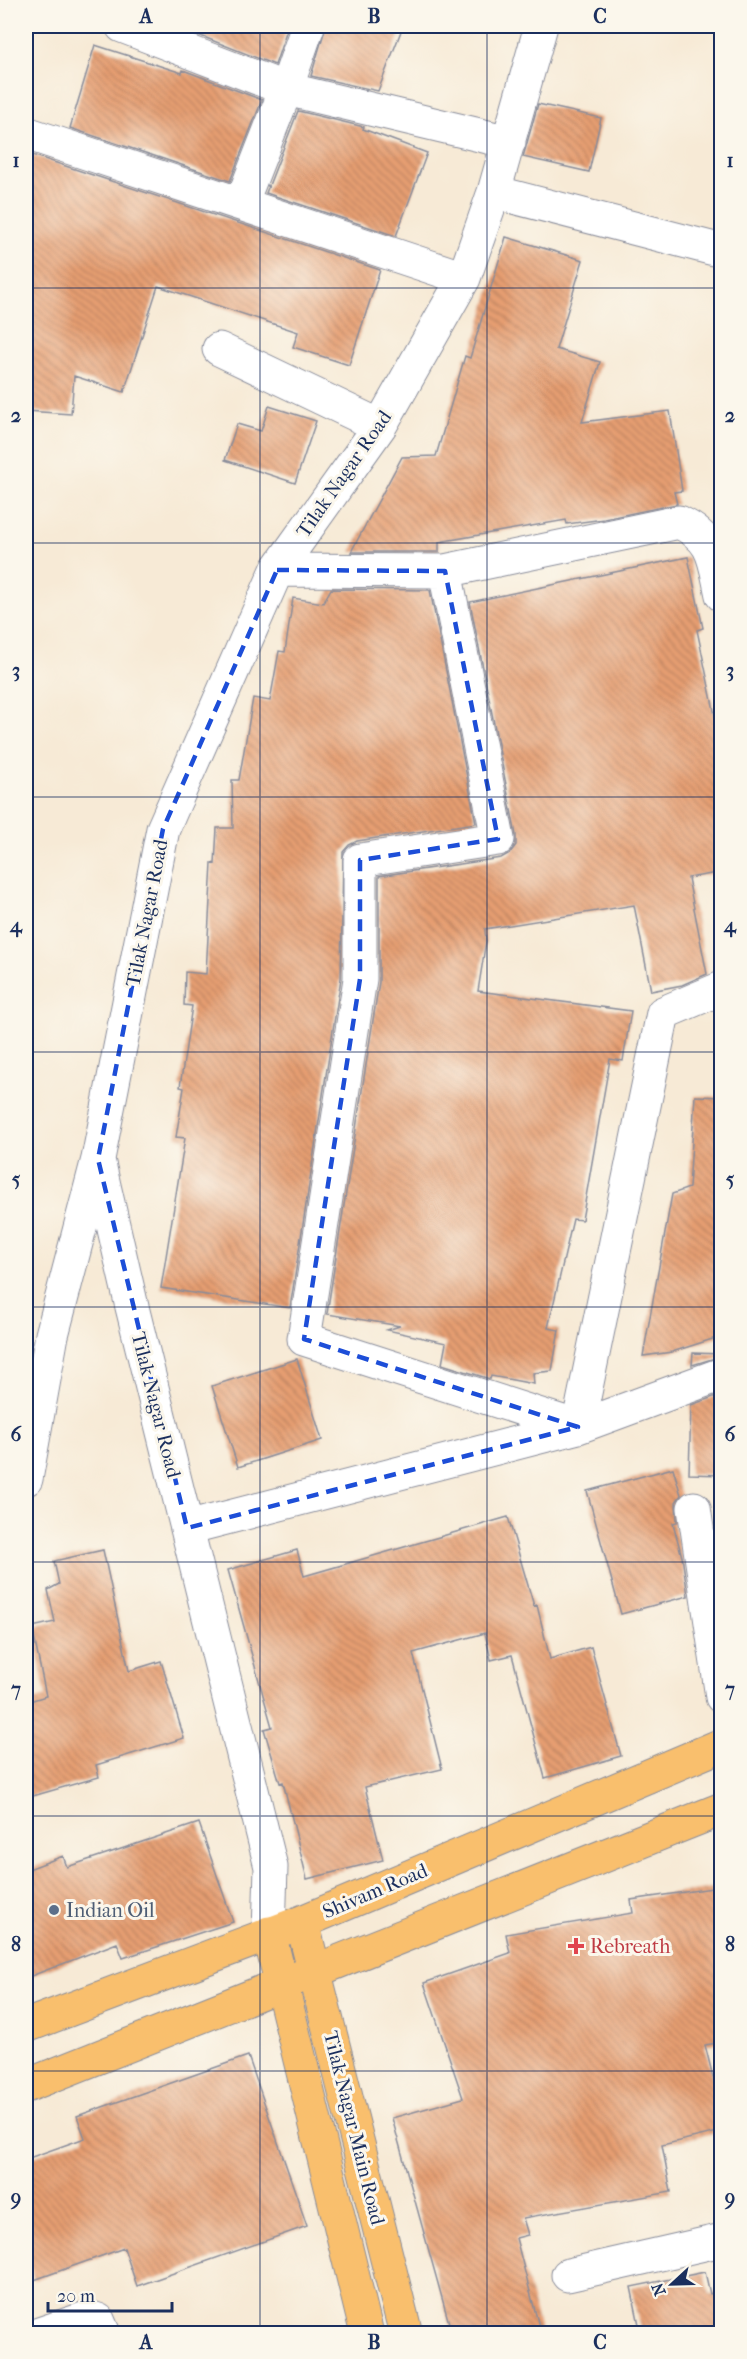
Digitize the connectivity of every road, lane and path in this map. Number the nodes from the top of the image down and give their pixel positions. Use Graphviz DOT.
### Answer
graph roads {
  1 [pos="122,26"];
  2 [pos="308,26"];
  3 [pos="541,26"];
  4 [pos="286,89"];
  5 [pos="26,133"];
  6 [pos="509,142"];
  7 [pos="494,192"];
  8 [pos="241,204"];
  9 [pos="722,251"];
  10 [pos="464,278"];
  11 [pos="219,349"];
  12 [pos="380,426"];
  13 [pos="277,570"];
  14 [pos="445,571"];
  15 [pos="722,595"];
  16 [pos="722,988"];
  17 [pos="98,1159"];
  18 [pos="722,1374"];
  19 [pos="578,1426"];
  20 [pos="26,1468"];
  21 [pos="694,1508"];
  22 [pos="187,1528"];
  23 [pos="722,1697"];
  24 [pos="722,1745"];
  25 [pos="722,1809"];
  26 [pos="271,1867"];
  27 [pos="302,1922"];
  28 [pos="269,1933"];
  29 [pos="314,1972"];
  30 [pos="282,1984"];
  31 [pos="26,2026"];
  32 [pos="26,2086"];
  33 [pos="722,2240"];
  34 [pos="568,2275"];
  35 [pos="39,2334"];
  36 [pos="104,2334"];
  37 [pos="367,2334"];
  38 [pos="406,2334"];
  1 -- 4 [label="street"];
  2 -- 4 [label="street"];
  3 -- 6 [label="street, Tilak Nagar Road"];
  4 -- 6 [label="street"];
  4 -- 8 [label="street"];
  5 -- 8 [label="street"];
  6 -- 7 [label="street, Tilak Nagar Road"];
  7 -- 9 [label="street"];
  7 -- 10 [label="street, Tilak Nagar Road"];
  8 -- 10 [label="street"];
  10 -- 12 [label="street, Tilak Nagar Road"];
  11 -- 12 [label="street"];
  12 -- 13 [label="street, Tilak Nagar Road"];
  13 -- 14 [label="street"];
  13 -- 17 [label="street, Tilak Nagar Road"];
  14 -- 15 [label="street"];
  14 -- 19 [label="street"];
  16 -- 19 [label="street"];
  17 -- 20 [label="street"];
  17 -- 22 [label="street, Tilak Nagar Road"];
  18 -- 19 [label="street"];
  19 -- 22 [label="street"];
  21 -- 23 [label="street"];
  22 -- 26 [label="street, Tilak Nagar Road"];
  24 -- 27 [label="main road, Shivam Road"];
  25 -- 29 [label="main road"];
  26 -- 27 [label="street, Tilak Nagar Road"];
  26 -- 28 [label="street, Tilak Nagar Road"];
  27 -- 28 [label="main road, Shivam Road"];
  27 -- 29 [label="main road, Tilak Nagar Main Road"];
  28 -- 30 [label="main road, Tilak Nagar Main Road"];
  28 -- 31 [label="main road, Shivam Road"];
  29 -- 30 [label="main road"];
  29 -- 38 [label="main road, Tilak Nagar Main Road"];
  30 -- 32 [label="main road"];
  30 -- 37 [label="main road, Tilak Nagar Main Road"];
  33 -- 34 [label="street"];
  35 -- 36 [label="street"];
}
